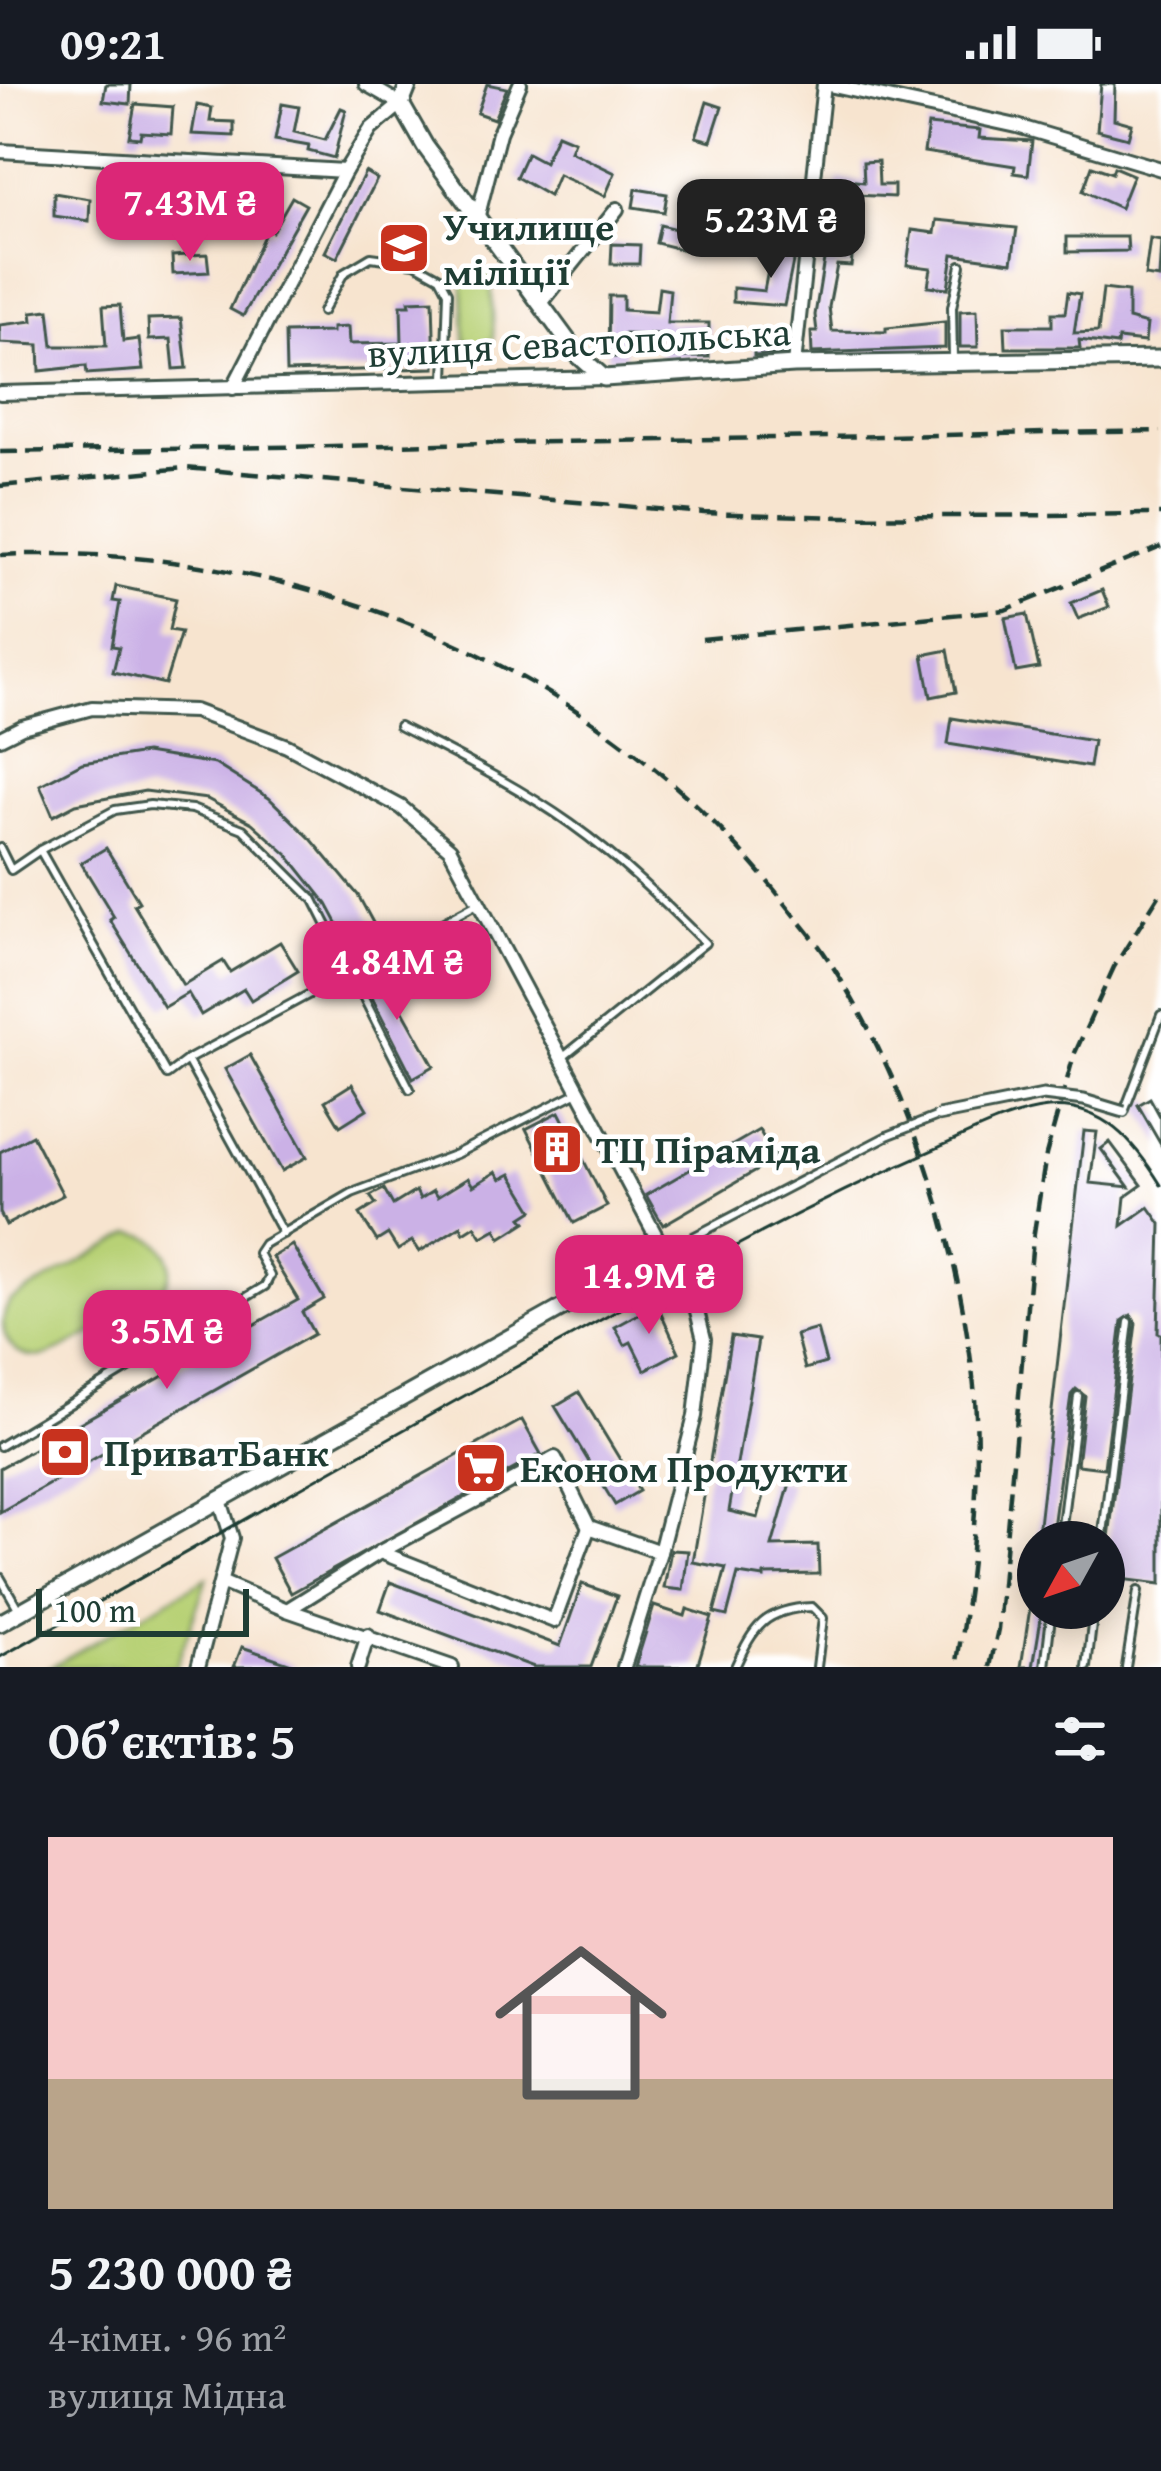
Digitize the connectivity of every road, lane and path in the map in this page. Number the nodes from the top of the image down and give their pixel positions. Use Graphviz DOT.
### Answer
graph roads {
  1 [pos="366,84"];
  2 [pos="409,84"];
  3 [pos="520,84"];
  4 [pos="824,84"];
  5 [pos="401,104"];
  6 [pos="0,151"];
  7 [pos="1161,169"];
  8 [pos="345,171"];
  9 [pos="617,209"];
  10 [pos="478,215"];
  11 [pos="962,265"];
  12 [pos="542,302"];
  13 [pos="322,311"];
  14 [pos="1161,359"];
  15 [pos="953,362"];
  16 [pos="794,365"];
  17 [pos="604,378"];
  18 [pos="446,382"];
  19 [pos="233,388"];
  20 [pos="0,393"];
  21 [pos="399,726"];
  22 [pos="0,738"];
  23 [pos="0,848"];
  24 [pos="40,850"];
  25 [pos="11,870"];
  26 [pos="0,876"];
  27 [pos="479,903"];
  28 [pos="351,972"];
  29 [pos="1161,1015"];
  30 [pos="562,1058"];
  31 [pos="188,1060"];
  32 [pos="410,1089"];
  33 [pos="580,1092"];
  34 [pos="1124,1112"];
  35 [pos="938,1116"];
  36 [pos="283,1234"];
  37 [pos="664,1251"];
  38 [pos="695,1303"];
  39 [pos="1129,1322"];
  40 [pos="1078,1396"];
  41 [pos="0,1446"];
  42 [pos="220,1500"];
  43 [pos="1063,1521"];
  44 [pos="1105,1521"];
  45 [pos="589,1527"];
  46 [pos="380,1552"];
  47 [pos="660,1552"];
  48 [pos="0,1576"];
  49 [pos="224,1583"];
  50 [pos="1138,1591"];
  51 [pos="287,1610"];
  52 [pos="20,1612"];
  53 [pos="0,1623"];
  54 [pos="1050,1629"];
  55 [pos="1092,1629"];
  56 [pos="368,1635"];
  57 [pos="198,1667"];
  58 [pos="358,1667"];
  59 [pos="452,1667"];
  60 [pos="624,1667"];
  61 [pos="735,1667"];
  62 [pos="818,1667"];
  63 [pos="1046,1667"];
  64 [pos="1087,1667"];
  65 [pos="1126,1667"];
  1 -- 5 [label="street"];
  2 -- 5 [label="street"];
  3 -- 10 [label="street"];
  4 -- 7 [label="street"];
  4 -- 16 [label="street"];
  5 -- 8 [label="street"];
  5 -- 10 [label="street"];
  6 -- 8 [label="street"];
  8 -- 19 [label="street"];
  9 -- 12 [label="street"];
  10 -- 12 [label="street"];
  11 -- 15 [label="lane"];
  12 -- 17 [label="street"];
  13 -- 18 [label="lane"];
  14 -- 15 [label="street, вулиця Севастопольська"];
  15 -- 16 [label="street, вулиця Севастопольська"];
  16 -- 17 [label="street, вулиця Севастопольська"];
  17 -- 18 [label="street, вулиця Севастопольська"];
  18 -- 19 [label="street, вулиця Севастопольська"];
  19 -- 20 [label="street, вулиця Севастопольська"];
  21 -- 30 [label="lane"];
  22 -- 27 [label="street"];
  23 -- 25 [label="lane"];
  24 -- 25 [label="lane"];
  24 -- 28 [label="lane"];
  24 -- 31 [label="lane"];
  25 -- 26 [label="lane"];
  27 -- 28 [label="lane"];
  27 -- 30 [label="street"];
  28 -- 31 [label="lane"];
  28 -- 32 [label="lane"];
  29 -- 34 [label="lane"];
  30 -- 33 [label="street"];
  31 -- 36 [label="lane"];
  33 -- 36 [label="lane"];
  33 -- 37 [label="street"];
  34 -- 35 [label="street, bridge"];
  35 -- 37 [label="lane, bridge"];
  36 -- 41 [label="lane"];
  37 -- 42 [label="street"];
  38 -- 47 [label="street"];
  39 -- 44 [label="lane"];
  40 -- 43 [label="lane"];
  42 -- 49 [label="street"];
  42 -- 52 [label="street"];
  45 -- 46 [label="street"];
  45 -- 46 [label="street"];
  45 -- 47 [label="street"];
  46 -- 51 [label="street"];
  47 -- 60 [label="street"];
  48 -- 52 [label="lane"];
  49 -- 51 [label="street"];
  49 -- 57 [label="street"];
  50 -- 65 [label="lane"];
  51 -- 56 [label="street"];
  52 -- 53 [label="street"];
  54 -- 63 [label="lane"];
  55 -- 64 [label="lane"];
  56 -- 58 [label="street"];
  56 -- 59 [label="street"];
  61 -- 62 [label="lane"];
}
